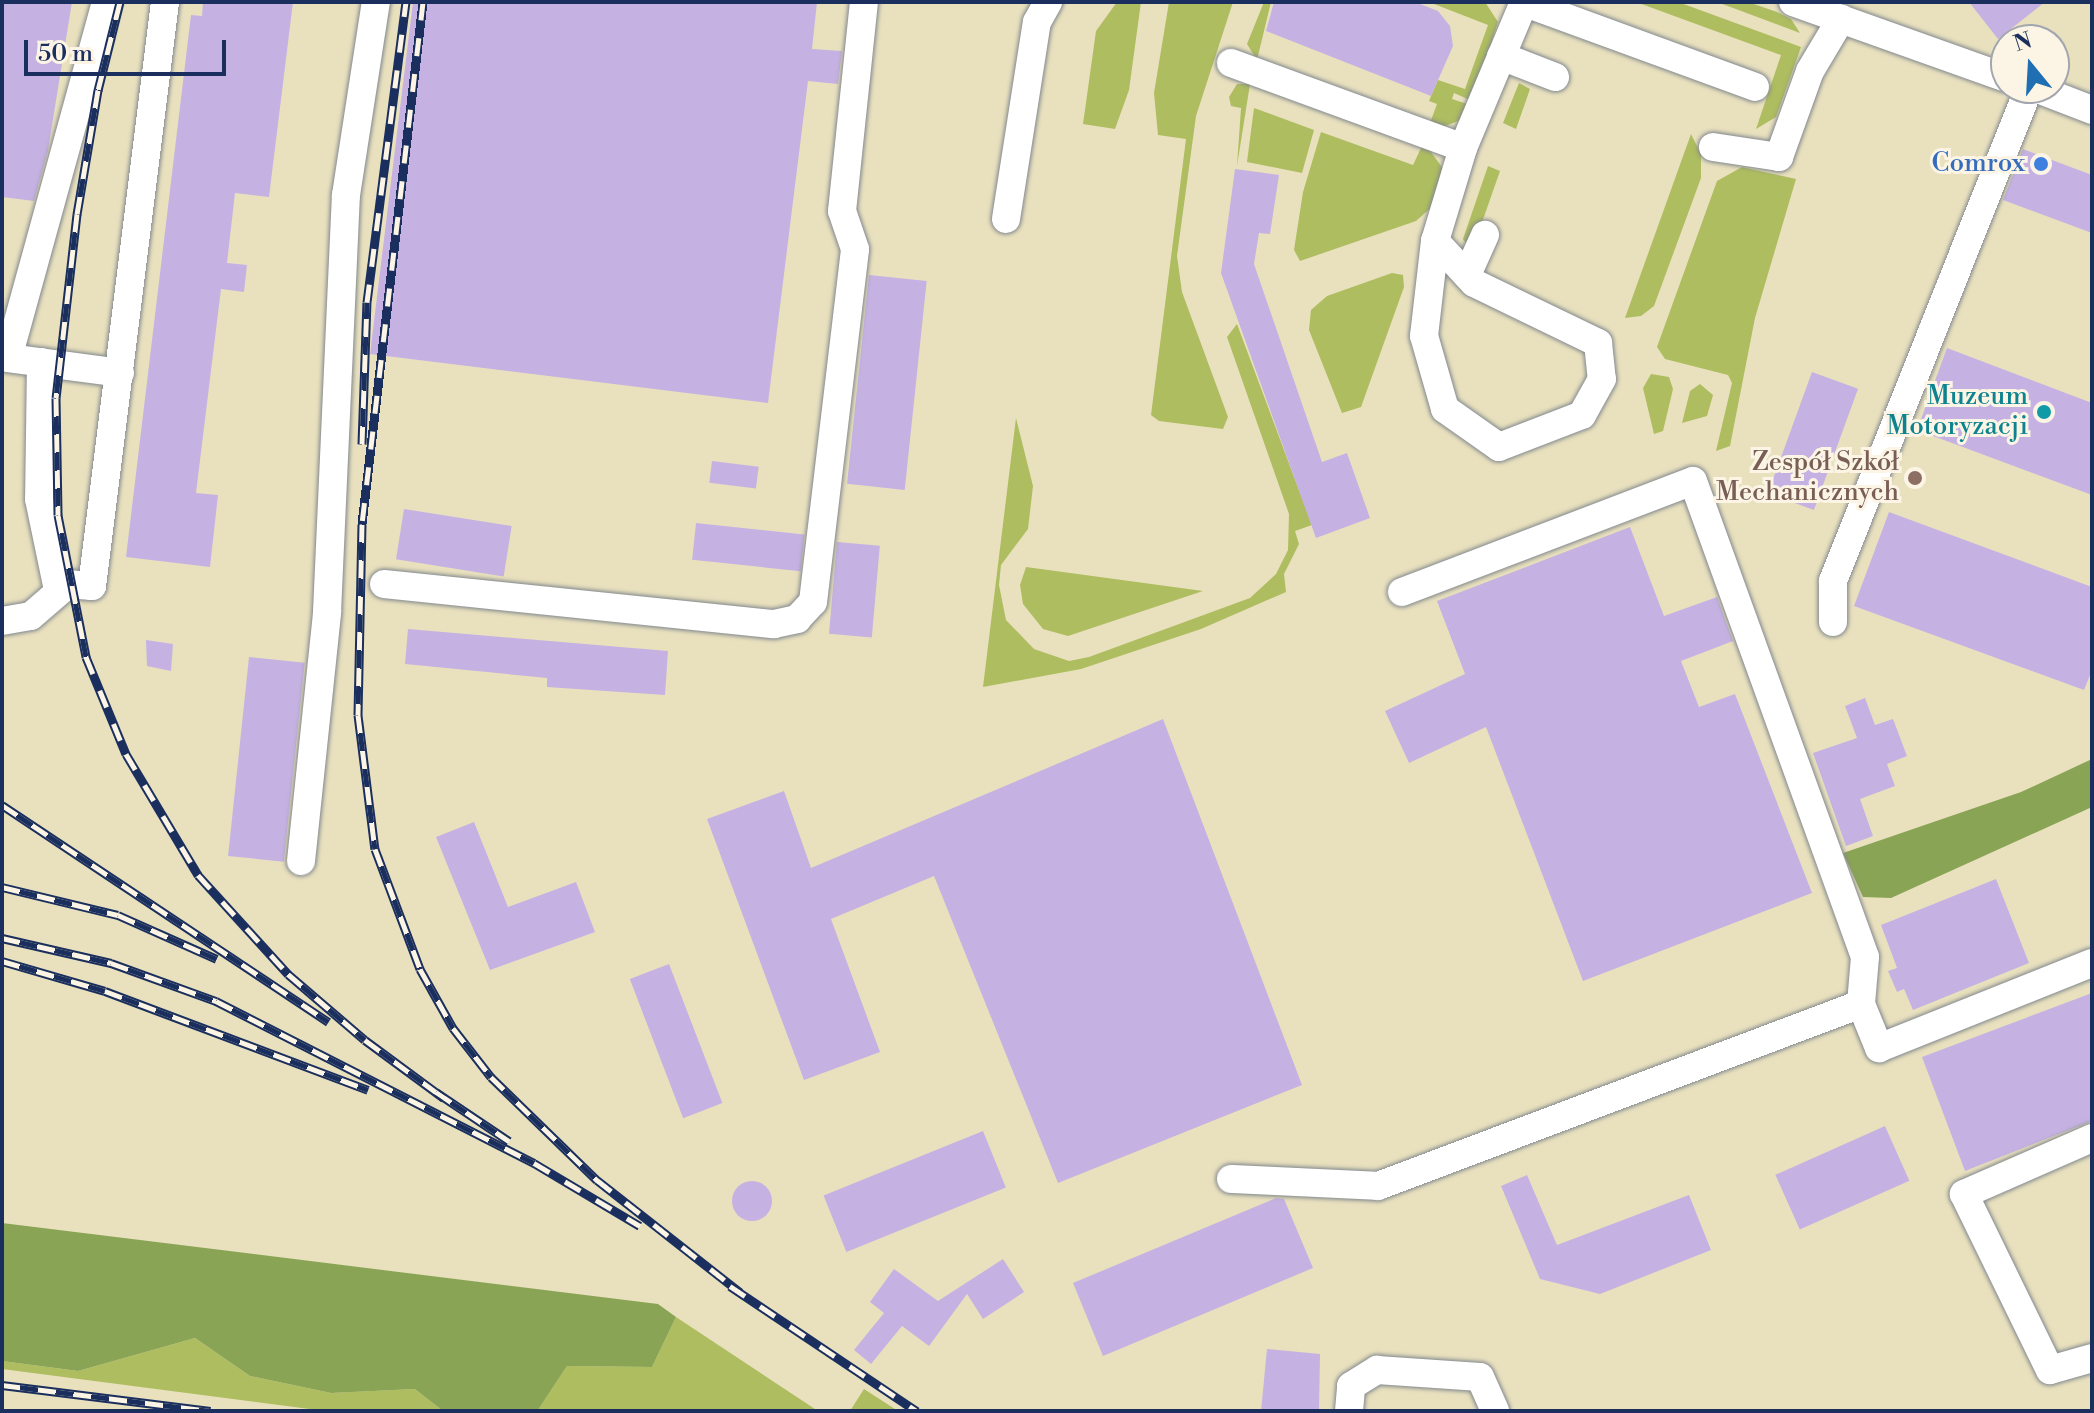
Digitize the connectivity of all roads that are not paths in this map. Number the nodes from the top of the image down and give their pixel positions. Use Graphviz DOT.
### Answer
graph roads {
  1 [pos="106,2"];
  2 [pos="165,2"];
  3 [pos="376,2"];
  4 [pos="864,2"];
  5 [pos="1048,2"];
  6 [pos="1524,2"];
  7 [pos="1793,2"];
  8 [pos="1841,19"];
  9 [pos="1501,56"];
  10 [pos="1231,63"];
  11 [pos="1990,72"];
  12 [pos="1545,81"];
  13 [pos="1755,87"];
  14 [pos="2070,98"];
  15 [pos="2023,104"];
  16 [pos="2090,104"];
  17 [pos="1713,147"];
  18 [pos="1463,148"];
  19 [pos="1006,219"];
  20 [pos="1435,241"];
  21 [pos="41,362"];
  22 [pos="120,373"];
  23 [pos="384,584"];
  24 [pos="58,590"];
  25 [pos="1402,592"];
  26 [pos="2,621"];
  27 [pos="1833,622"];
  28 [pos="301,861"];
  29 [pos="2092,963"];
  30 [pos="1861,1004"];
  31 [pos="2092,1138"];
  32 [pos="1231,1179"];
  33 [pos="2092,1358"];
  34 [pos="1349,1411"];
  35 [pos="1495,1411"];
  1 -- 21 [label="street"];
  2 -- 22 [label="street"];
  3 -- 28 [label="street"];
  4 -- 23 [label="street"];
  5 -- 19 [label="street"];
  6 -- 9 [label="street"];
  6 -- 13 [label="street"];
  7 -- 8 [label="street"];
  8 -- 11 [label="street"];
  8 -- 17 [label="street"];
  9 -- 12 [label="street"];
  9 -- 18 [label="street"];
  10 -- 18 [label="street"];
  14 -- 16 [label="street"];
  15 -- 27 [label="street"];
  18 -- 20 [label="street"];
  20 -- 20 [label="street"];
  21 -- 22 [label="street"];
  21 -- 24 [label="street"];
  22 -- 24 [label="street"];
  24 -- 26 [label="street"];
  25 -- 30 [label="street"];
  29 -- 30 [label="street"];
  30 -- 32 [label="street"];
  31 -- 33 [label="street"];
  34 -- 35 [label="street"];
}
